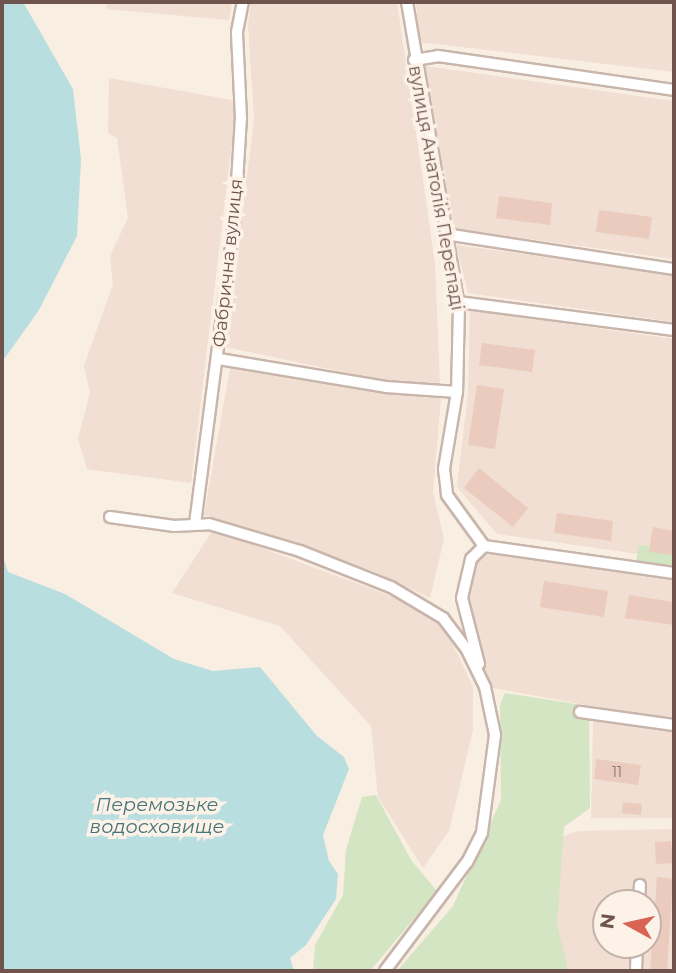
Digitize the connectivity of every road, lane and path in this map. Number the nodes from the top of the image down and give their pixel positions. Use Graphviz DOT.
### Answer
graph roads {
  1 [pos="243,2"];
  2 [pos="407,2"];
  3 [pos="414,60"];
  4 [pos="674,90"];
  5 [pos="445,234"];
  6 [pos="674,269"];
  7 [pos="458,302"];
  8 [pos="674,330"];
  9 [pos="219,359"];
  10 [pos="457,392"];
  11 [pos="110,517"];
  12 [pos="195,524"];
  13 [pos="484,546"];
  14 [pos="674,573"];
  15 [pos="485,687"];
  16 [pos="580,712"];
  17 [pos="674,725"];
  18 [pos="640,885"];
  19 [pos="640,889"];
  20 [pos="385,971"];
  1 -- 9 [label="street, Фабрична вулиця"];
  2 -- 3 [label="street, вулиця Анатолія Перепаді"];
  3 -- 4 [label="street"];
  3 -- 5 [label="street, вулиця Анатолія Перепаді"];
  5 -- 6 [label="street"];
  5 -- 7 [label="street, вулиця Анатолія Перепаді"];
  7 -- 8 [label="street"];
  7 -- 10 [label="street, вулиця Анатолія Перепаді"];
  9 -- 10 [label="street"];
  9 -- 12 [label="street, Фабрична вулиця"];
  10 -- 13 [label="street, вулиця Анатолія Перепаді"];
  11 -- 12 [label="street"];
  12 -- 15 [label="street"];
  13 -- 14 [label="street"];
  13 -- 15 [label="street"];
  15 -- 20 [label="street"];
  16 -- 17 [label="street"];
  18 -- 19 [label="street"];
}
